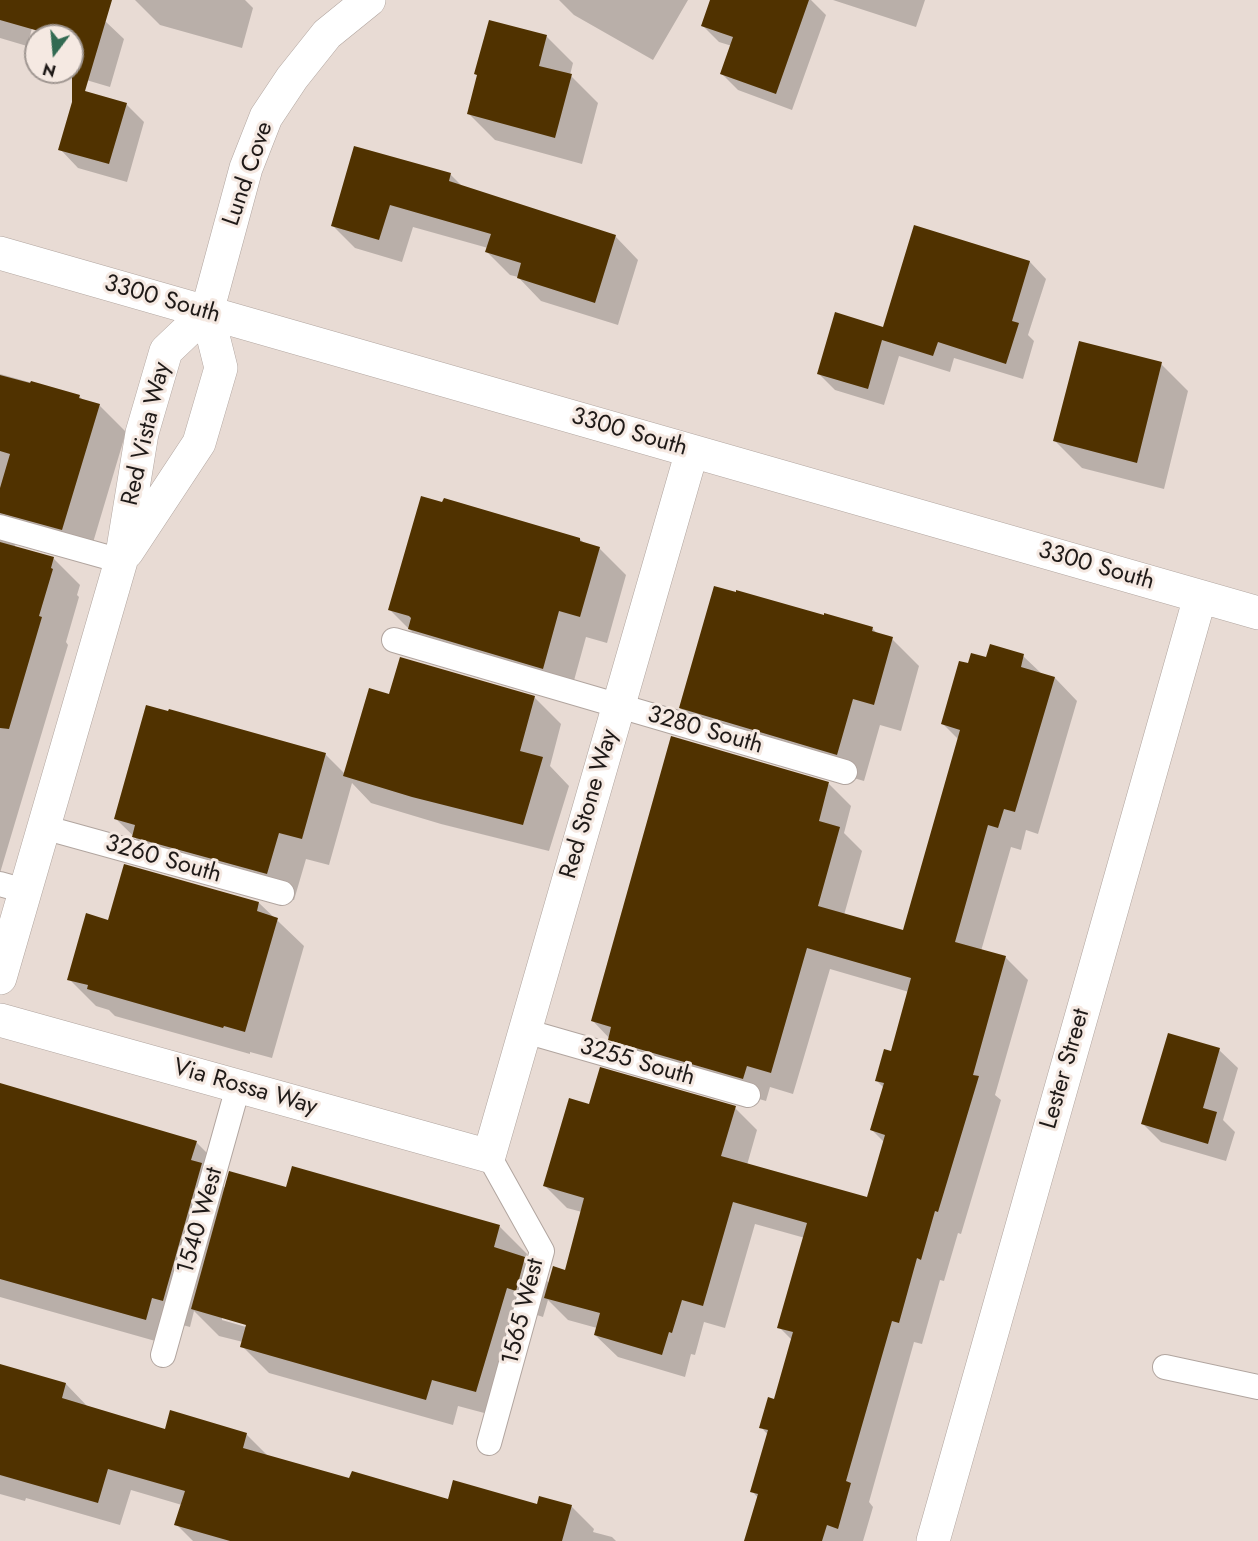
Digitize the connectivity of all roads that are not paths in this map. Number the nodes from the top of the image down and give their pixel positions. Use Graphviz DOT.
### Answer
graph roads {
  1 [pos="369,0"];
  2 [pos="0,253"];
  3 [pos="207,312"];
  4 [pos="692,451"];
  5 [pos="0,527"];
  6 [pos="121,561"];
  7 [pos="1200,597"];
  8 [pos="1258,613"];
  9 [pos="394,640"];
  10 [pos="618,706"];
  11 [pos="845,772"];
  12 [pos="43,827"];
  13 [pos="12,887"];
  14 [pos="282,893"];
  15 [pos="0,978"];
  16 [pos="0,1020"];
  17 [pos="525,1031"];
  18 [pos="238,1087"];
  19 [pos="748,1095"];
  20 [pos="489,1156"];
  21 [pos="163,1355"];
  22 [pos="1165,1367"];
  23 [pos="1258,1387"];
  24 [pos="489,1443"];
  25 [pos="933,1541"];
  1 -- 3 [label="street, Lund Cove"];
  2 -- 3 [label="street, 3300 South"];
  3 -- 4 [label="street, 3300 South"];
  3 -- 6 [label="street, Red Vista Way"];
  3 -- 6 [label="street, Red Vista Way"];
  4 -- 7 [label="street, 3300 South"];
  4 -- 10 [label="street, Red Stone Way"];
  5 -- 6 [label="lane"];
  6 -- 12 [label="street, Red Vista Way"];
  7 -- 8 [label="street, 3300 South"];
  7 -- 25 [label="street, Lester Street"];
  9 -- 10 [label="lane, 3280 South"];
  10 -- 11 [label="lane, 3280 South"];
  10 -- 17 [label="street, Red Stone Way"];
  12 -- 13 [label="street, Red Vista Way"];
  12 -- 14 [label="lane, 3260 South"];
  13 -- 15 [label="street, Red Vista Way"];
  16 -- 18 [label="street, Via Rossa Way"];
  17 -- 19 [label="lane, 3255 South"];
  17 -- 20 [label="street, Red Stone Way"];
  18 -- 20 [label="street, Via Rossa Way"];
  18 -- 21 [label="lane, 1540 West"];
  20 -- 24 [label="lane, 1565 West"];
  22 -- 23 [label="lane"];
}
